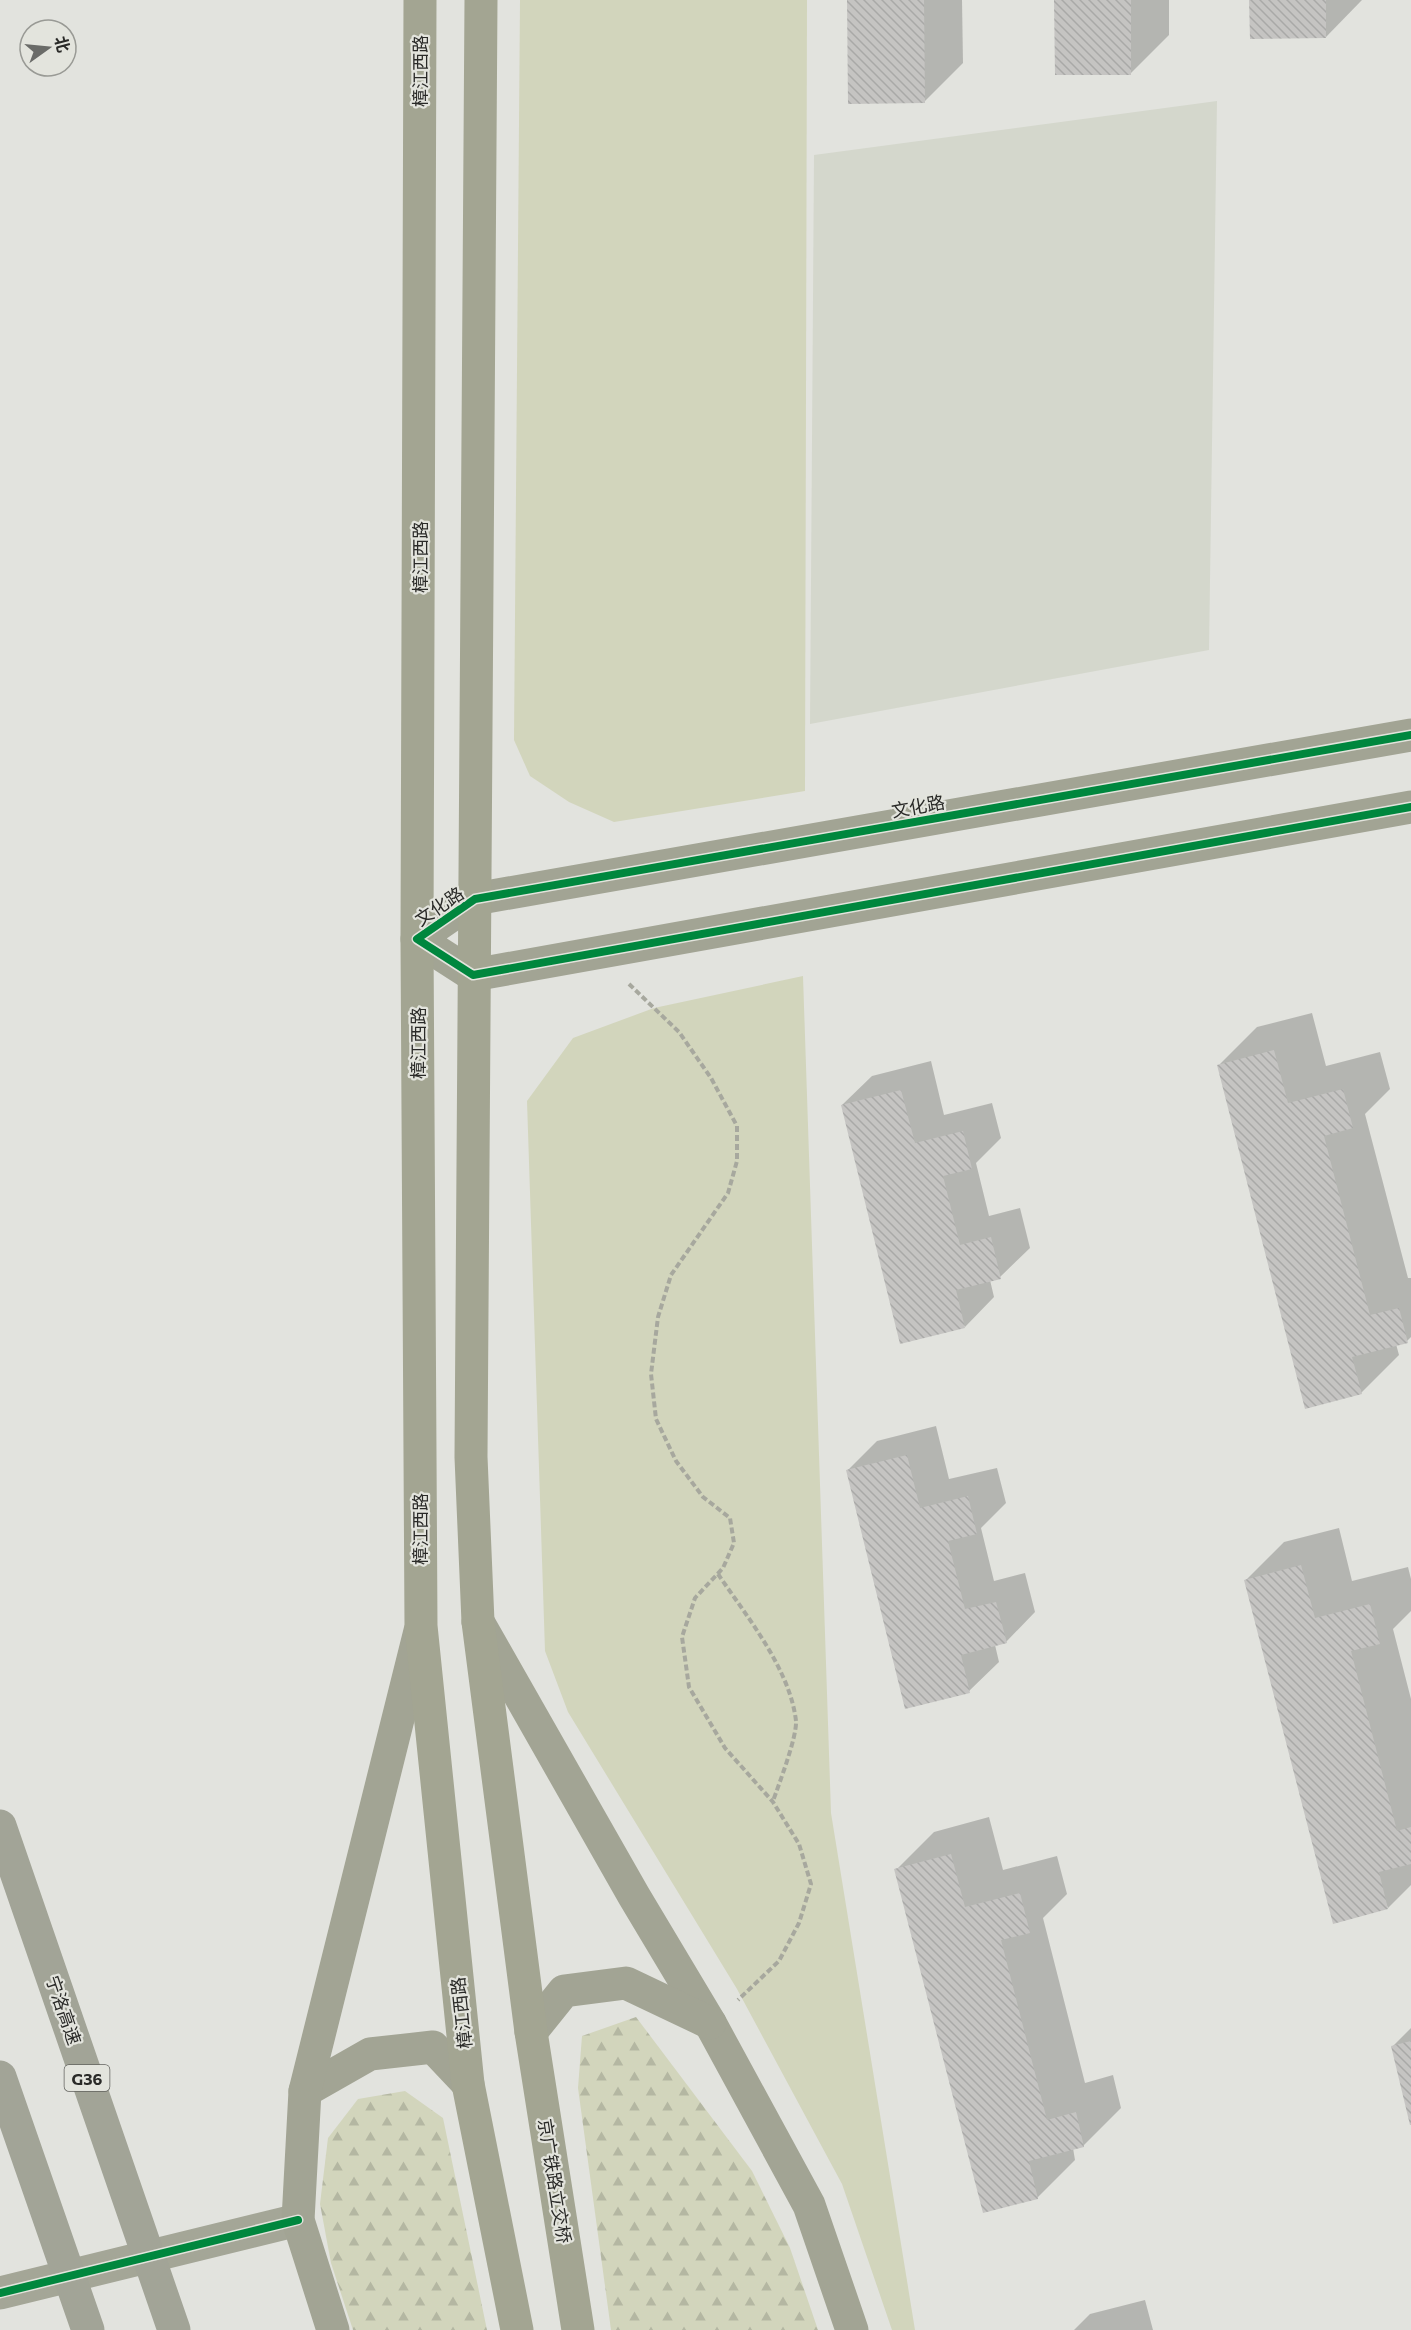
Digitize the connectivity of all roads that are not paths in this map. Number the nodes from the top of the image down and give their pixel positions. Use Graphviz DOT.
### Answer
graph roads {
  1 [pos="420,0"];
  2 [pos="481,0"];
  3 [pos="1411,735"];
  4 [pos="1411,807"];
  5 [pos="475,899"];
  6 [pos="417,939"];
  7 [pos="473,975"];
  8 [pos="478,1622"];
  9 [pos="421,1626"];
  10 [pos="0,1826"];
  11 [pos="710,2023"];
  12 [pos="531,2032"];
  13 [pos="0,2077"];
  14 [pos="468,2084"];
  15 [pos="306,2091"];
  16 [pos="298,2220"];
  17 [pos="0,2293"];
  18 [pos="88,2330"];
  19 [pos="174,2330"];
  20 [pos="333,2330"];
  21 [pos="517,2330"];
  22 [pos="578,2330"];
  23 [pos="852,2330"];
  1 -- 6 [label="main road, 樟江西路"];
  2 -- 5 [label="main road"];
  3 -- 5 [label="street, 文化路"];
  4 -- 7 [label="street"];
  5 -- 6 [label="street, 文化路"];
  5 -- 7 [label="main road"];
  6 -- 7 [label="street, 文化路"];
  6 -- 9 [label="main road, 樟江西路"];
  7 -- 8 [label="main road"];
  8 -- 11 [label="street"];
  8 -- 12 [label="main road"];
  9 -- 14 [label="main road, 樟江西路"];
  9 -- 15 [label="street"];
  10 -- 19 [label="highway, 宁洛高速 / G36"];
  11 -- 12 [label="street"];
  11 -- 23 [label="street"];
  12 -- 22 [label="main road, 京广铁路立交桥"];
  13 -- 18 [label="highway"];
  14 -- 15 [label="street"];
  14 -- 21 [label="main road"];
  15 -- 16 [label="street"];
  16 -- 17 [label="street"];
  16 -- 20 [label="street"];
}
